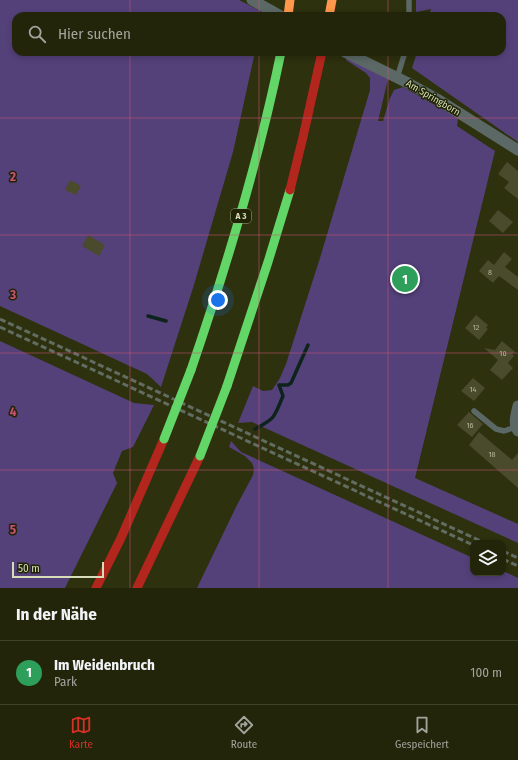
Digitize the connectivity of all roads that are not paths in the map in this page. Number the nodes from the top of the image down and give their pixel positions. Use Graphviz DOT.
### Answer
graph roads {
  1 [pos="252,0"];
  2 [pos="290,0"];
  3 [pos="332,0"];
  4 [pos="409,0"];
  5 [pos="274,12"];
  6 [pos="288,12"];
  7 [pos="329,12"];
  8 [pos="408,12"];
  9 [pos="280,56"];
  10 [pos="321,56"];
  11 [pos="354,56"];
  12 [pos="404,56"];
  13 [pos="397,78"];
  14 [pos="518,150"];
  15 [pos="518,406"];
  16 [pos="474,411"];
  17 [pos="517,429"];
  18 [pos="96,588"];
  19 [pos="137,588"];
  1 -- 5 [label="street"];
  2 -- 6 [label="highway"];
  3 -- 7 [label="highway"];
  4 -- 8 [label="lane"];
  9 -- 18 [label="highway, A 3, bridge"];
  10 -- 19 [label="highway, bridge"];
  11 -- 13 [label="street, Am Springborn"];
  12 -- 13 [label="lane"];
  13 -- 14 [label="street, Am Springborn"];
  15 -- 17 [label="street"];
  16 -- 17 [label="lane"];
}
